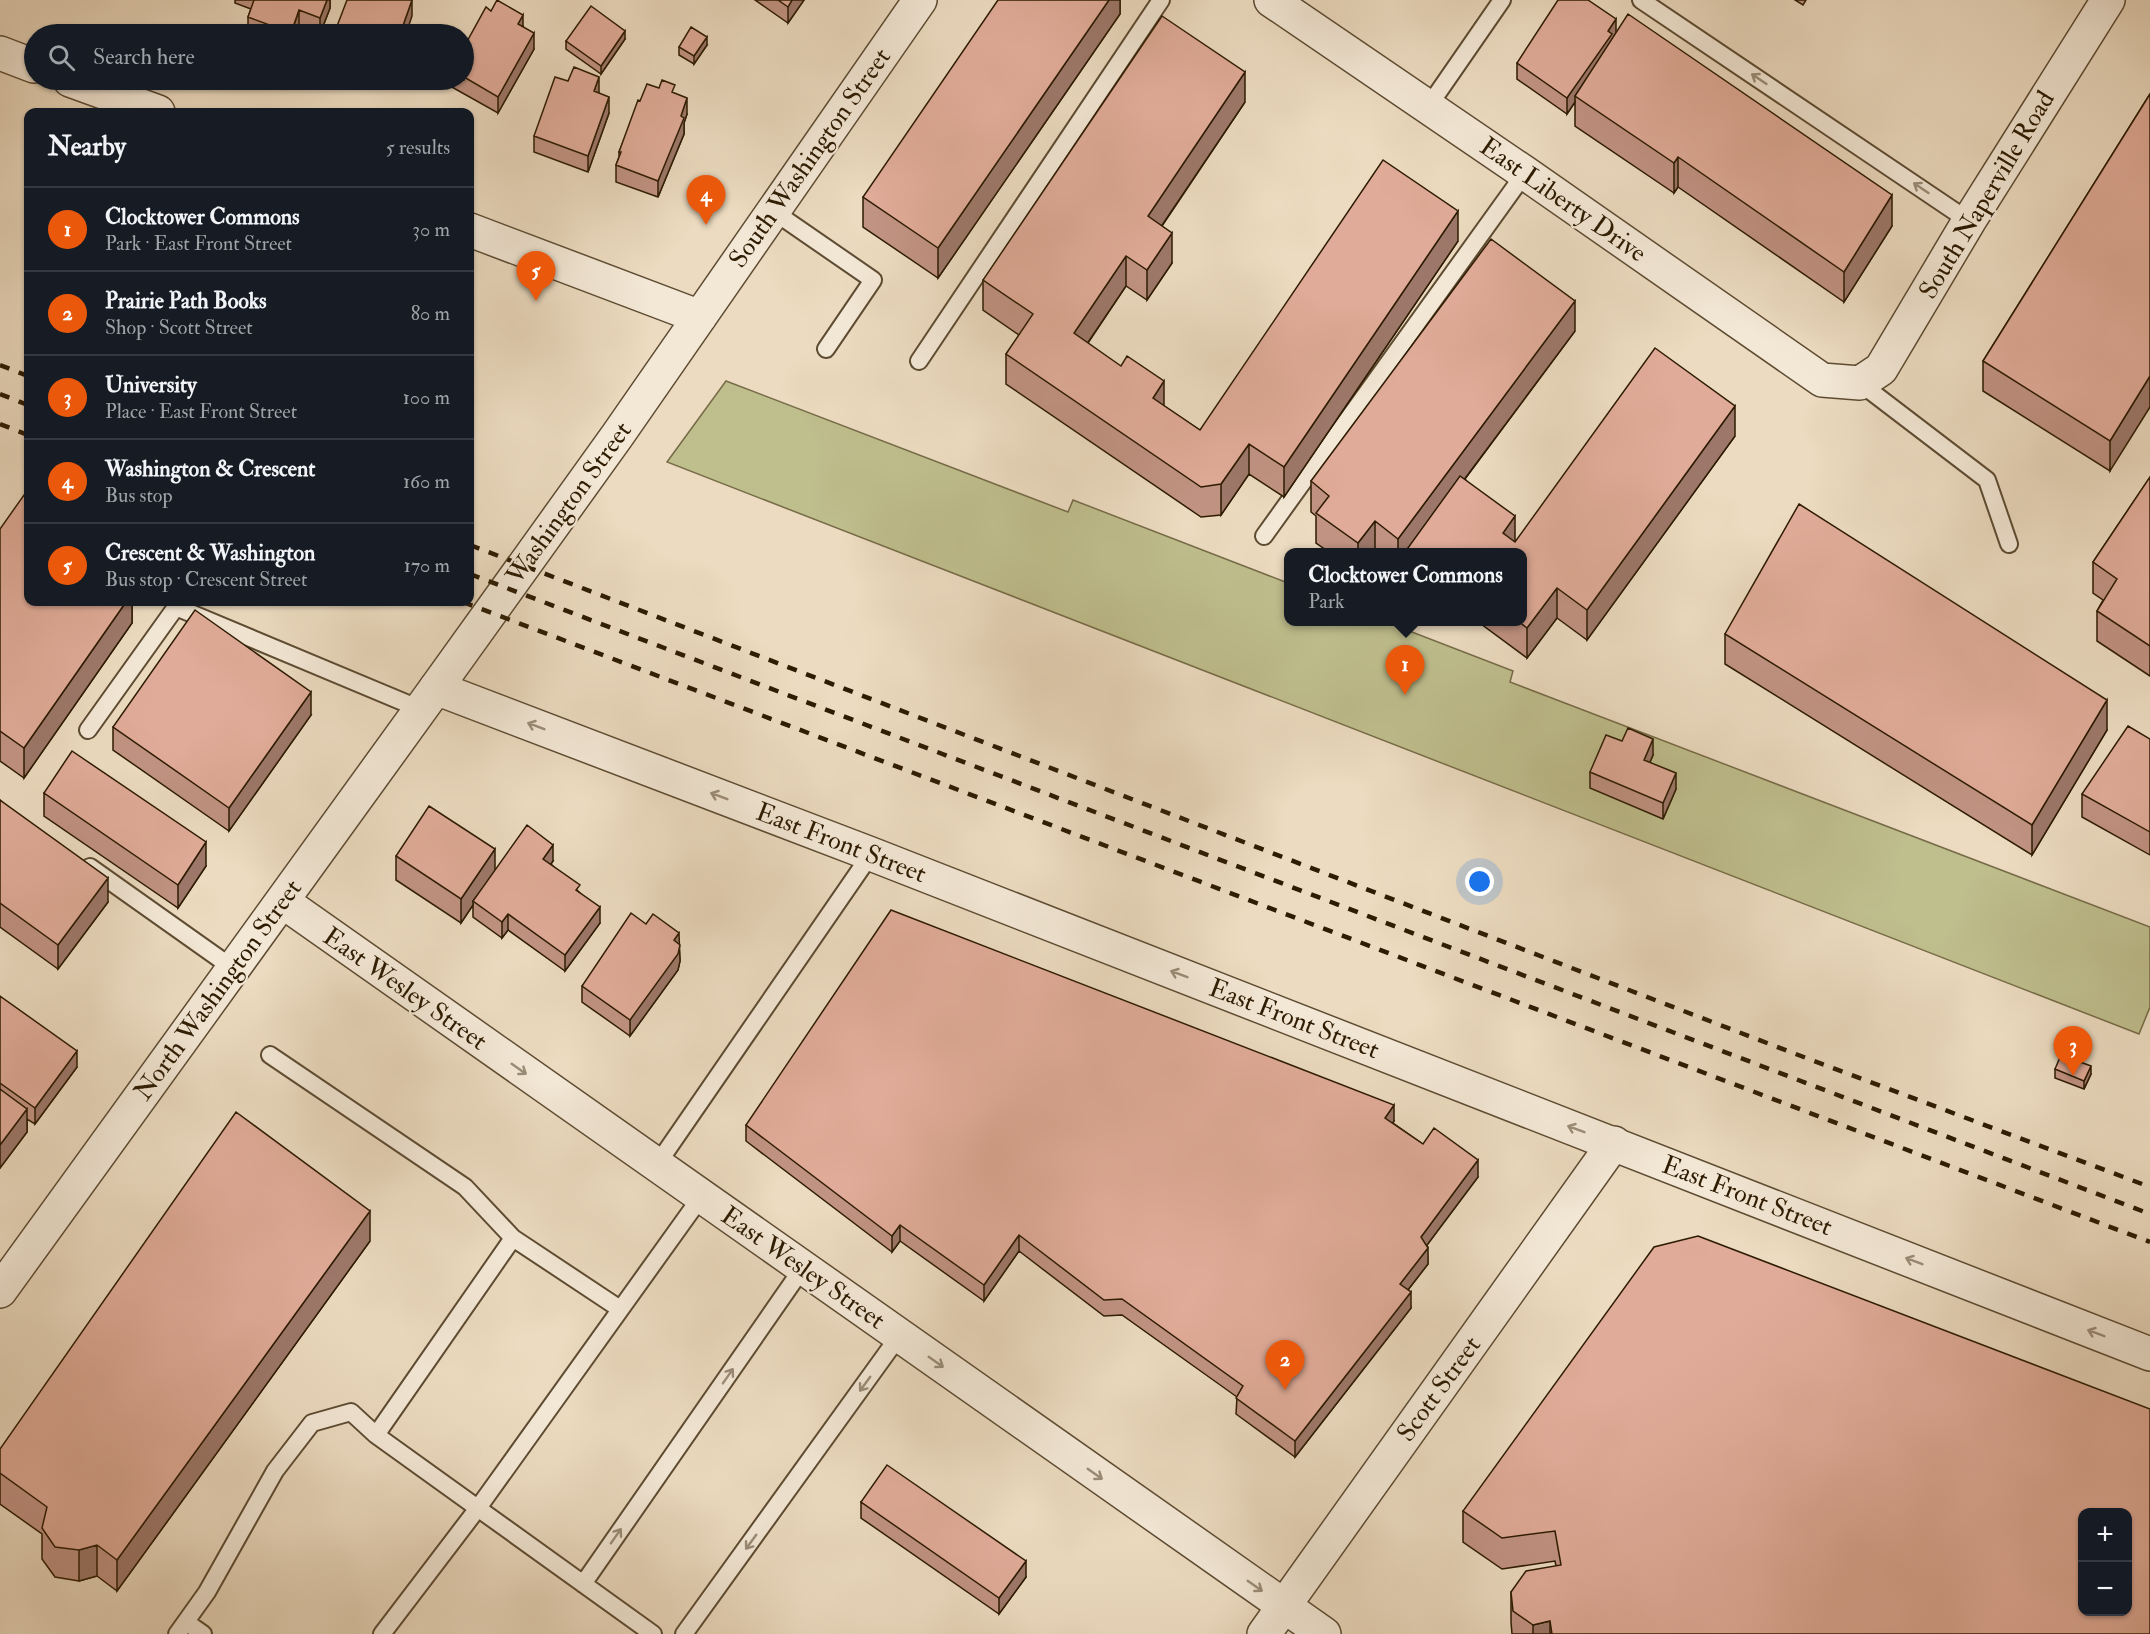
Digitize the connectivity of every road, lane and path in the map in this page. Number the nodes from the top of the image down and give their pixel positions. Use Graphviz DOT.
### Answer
graph roads {
  1 [pos="920,0"];
  2 [pos="1161,0"];
  3 [pos="1271,0"];
  4 [pos="1502,0"];
  5 [pos="1641,0"];
  6 [pos="2108,0"];
  7 [pos="0,53"];
  8 [pos="24,62"];
  9 [pos="98,90"];
  10 [pos="147,108"];
  11 [pos="1428,108"];
  12 [pos="1525,173"];
  13 [pos="773,211"];
  14 [pos="1969,221"];
  15 [pos="474,232"];
  16 [pos="700,317"];
  17 [pos="825,349"];
  18 [pos="919,361"];
  19 [pos="1860,383"];
  20 [pos="1264,536"];
  21 [pos="2009,544"];
  22 [pos="428,699"];
  23 [pos="88,730"];
  24 [pos="871,854"];
  25 [pos="75,856"];
  26 [pos="282,901"];
  27 [pos="234,969"];
  28 [pos="270,1055"];
  29 [pos="1614,1143"];
  30 [pos="656,1166"];
  31 [pos="701,1197"];
  32 [pos="513,1238"];
  33 [pos="802,1269"];
  34 [pos="0,1291"];
  35 [pos="620,1309"];
  36 [pos="899,1336"];
  37 [pos="2150,1354"];
  38 [pos="376,1436"];
  39 [pos="477,1508"];
  40 [pos="583,1584"];
  41 [pos="1284,1606"];
  42 [pos="181,1628"];
  43 [pos="203,1634"];
  44 [pos="382,1634"];
  45 [pos="653,1634"];
  46 [pos="684,1634"];
  47 [pos="1264,1634"];
  48 [pos="1324,1634"];
  1 -- 13 [label="street, South Washington Street"];
  2 -- 18 [label="lane"];
  3 -- 11 [label="street, East Liberty Drive"];
  4 -- 11 [label="lane"];
  14 -- 5 [label="lane, one-way"];
  6 -- 14 [label="street, South Naperville Road"];
  7 -- 8 [label="street"];
  9 -- 10 [label="street"];
  11 -- 12 [label="street, East Liberty Drive"];
  12 -- 19 [label="street, East Liberty Drive"];
  12 -- 20 [label="lane"];
  13 -- 16 [label="street, South Washington Street"];
  13 -- 17 [label="lane"];
  14 -- 19 [label="street, South Naperville Road"];
  15 -- 16 [label="street"];
  16 -- 22 [label="street, Washington Street"];
  19 -- 21 [label="lane"];
  22 -- 23 [label="lane"];
  24 -- 22 [label="street, East Front Street, one-way"];
  22 -- 26 [label="street, North Washington Street"];
  29 -- 24 [label="street, East Front Street, one-way"];
  24 -- 30 [label="lane"];
  25 -- 27 [label="lane"];
  26 -- 27 [label="street, North Washington Street"];
  26 -- 30 [label="street, East Wesley Street, one-way"];
  27 -- 34 [label="street, North Washington Street"];
  28 -- 32 [label="lane"];
  37 -- 29 [label="street, East Front Street, one-way"];
  29 -- 41 [label="street, Scott Street"];
  30 -- 31 [label="street, East Wesley Street"];
  31 -- 33 [label="street, East Wesley Street"];
  31 -- 35 [label="lane"];
  32 -- 35 [label="lane"];
  32 -- 38 [label="lane"];
  33 -- 36 [label="street, East Wesley Street"];
  40 -- 33 [label="lane, one-way"];
  35 -- 39 [label="lane"];
  36 -- 41 [label="street, East Wesley Street, one-way"];
  36 -- 46 [label="lane, one-way"];
  38 -- 39 [label="lane"];
  38 -- 42 [label="lane"];
  39 -- 40 [label="lane"];
  39 -- 44 [label="lane"];
  40 -- 45 [label="lane"];
  41 -- 47 [label="street, Scott Street"];
  41 -- 48 [label="street, East Wesley Street"];
  42 -- 43 [label="lane"];
}
